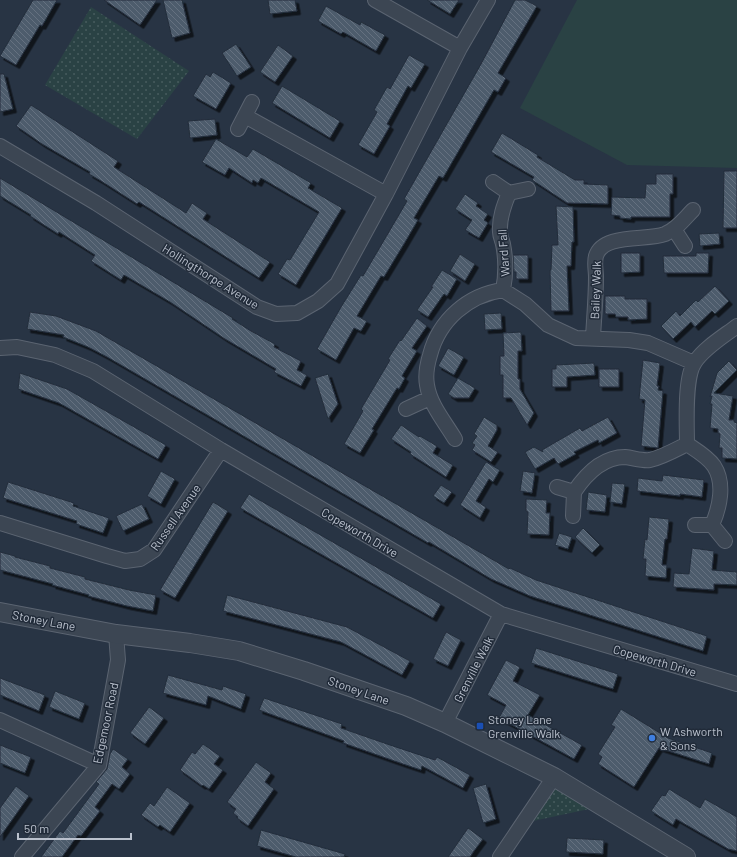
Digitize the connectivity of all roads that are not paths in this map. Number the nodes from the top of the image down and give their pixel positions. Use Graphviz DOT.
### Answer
graph roads {
  1 [pos="375,0"];
  2 [pos="488,0"];
  3 [pos="460,48"];
  4 [pos="252,102"];
  5 [pos="245,116"];
  6 [pos="238,129"];
  7 [pos="0,146"];
  8 [pos="493,182"];
  9 [pos="528,189"];
  10 [pos="509,193"];
  11 [pos="386,194"];
  12 [pos="693,210"];
  13 [pos="674,229"];
  14 [pos="685,246"];
  15 [pos="503,290"];
  16 [pos="737,326"];
  17 [pos="593,338"];
  18 [pos="0,348"];
  19 [pos="694,363"];
  20 [pos="430,398"];
  21 [pos="406,409"];
  22 [pos="455,439"];
  23 [pos="687,444"];
  24 [pos="222,450"];
  25 [pos="557,488"];
  26 [pos="574,492"];
  27 [pos="573,516"];
  28 [pos="0,523"];
  29 [pos="695,525"];
  30 [pos="712,525"];
  31 [pos="725,541"];
  32 [pos="0,612"];
  33 [pos="502,614"];
  34 [pos="116,634"];
  35 [pos="737,684"];
  36 [pos="0,720"];
  37 [pos="445,723"];
  38 [pos="99,765"];
  39 [pos="554,777"];
  40 [pos="22,857"];
  41 [pos="500,857"];
  42 [pos="686,857"];
  1 -- 3 [label="street"];
  2 -- 3 [label="street, Hollingthorpe Avenue"];
  3 -- 11 [label="street, Hollingthorpe Avenue"];
  4 -- 5 [label="street"];
  5 -- 6 [label="street"];
  5 -- 11 [label="street"];
  7 -- 11 [label="street, Hollingthorpe Avenue"];
  8 -- 10 [label="street"];
  9 -- 10 [label="street"];
  10 -- 15 [label="street, Ward Fall"];
  12 -- 13 [label="street, Bailey Walk"];
  13 -- 14 [label="street"];
  13 -- 17 [label="street, Bailey Walk"];
  15 -- 17 [label="street"];
  15 -- 20 [label="street"];
  16 -- 19 [label="street"];
  17 -- 19 [label="street"];
  18 -- 24 [label="street, Copeworth Drive"];
  19 -- 23 [label="street"];
  20 -- 21 [label="street"];
  20 -- 22 [label="street"];
  23 -- 26 [label="street"];
  23 -- 30 [label="street"];
  24 -- 28 [label="street, Russell Avenue"];
  24 -- 33 [label="street, Copeworth Drive"];
  25 -- 26 [label="street"];
  26 -- 27 [label="street"];
  29 -- 30 [label="street"];
  30 -- 31 [label="street"];
  32 -- 34 [label="street, Stoney Lane"];
  33 -- 35 [label="street, Copeworth Drive"];
  33 -- 37 [label="street, Grenville Walk"];
  34 -- 37 [label="street, Stoney Lane"];
  34 -- 38 [label="street, Edgemoor Road"];
  36 -- 38 [label="street"];
  37 -- 39 [label="street, Stoney Lane"];
  38 -- 40 [label="street, Edgemoor Road"];
  39 -- 41 [label="street"];
  39 -- 42 [label="street, Stoney Lane"];
}
